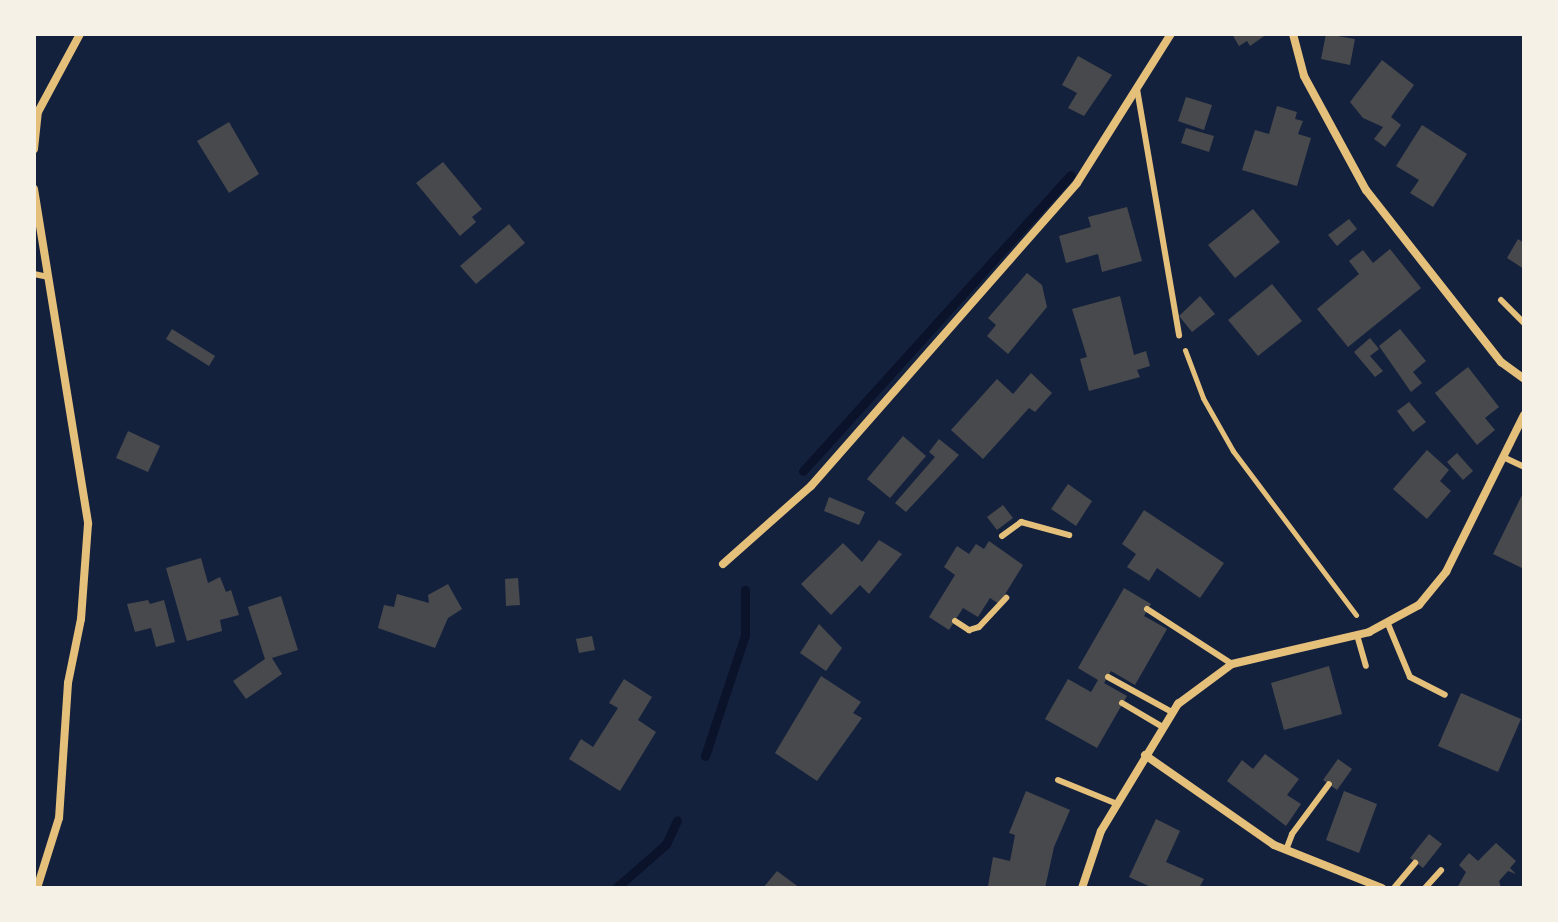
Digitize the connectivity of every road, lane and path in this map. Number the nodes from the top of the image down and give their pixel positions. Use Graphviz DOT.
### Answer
graph roads {
  1 [pos="80,34"];
  2 [pos="1171,34"];
  3 [pos="1293,34"];
  4 [pos="1137,89"];
  5 [pos="34,149"];
  6 [pos="34,189"];
  7 [pos="34,274"];
  8 [pos="48,277"];
  9 [pos="1501,300"];
  10 [pos="1524,323"];
  11 [pos="1179,335"];
  12 [pos="1524,379"];
  13 [pos="1524,415"];
  14 [pos="1503,457"];
  15 [pos="1524,467"];
  16 [pos="1069,535"];
  17 [pos="1002,536"];
  18 [pos="723,564"];
  19 [pos="1006,598"];
  20 [pos="1147,609"];
  21 [pos="955,621"];
  22 [pos="1388,624"];
  23 [pos="1369,632"];
  24 [pos="1357,635"];
  25 [pos="1232,664"];
  26 [pos="1366,666"];
  27 [pos="1108,677"];
  28 [pos="1445,695"];
  29 [pos="1122,703"];
  30 [pos="1172,712"];
  31 [pos="1161,726"];
  32 [pos="1145,755"];
  33 [pos="1058,780"];
  34 [pos="1329,784"];
  35 [pos="1117,804"];
  36 [pos="1286,850"];
  37 [pos="1415,863"];
  38 [pos="1441,870"];
  39 [pos="37,888"];
  40 [pos="1082,888"];
  41 [pos="1382,888"];
  42 [pos="1394,888"];
  43 [pos="1425,888"];
  1 -- 5 [label="street"];
  2 -- 4 [label="street"];
  3 -- 12 [label="street"];
  4 -- 11 [label="lane"];
  4 -- 18 [label="street"];
  6 -- 8 [label="street"];
  7 -- 8 [label="lane"];
  8 -- 39 [label="street"];
  9 -- 10 [label="lane"];
  11 -- 23 [label="path"];
  13 -- 14 [label="street"];
  14 -- 15 [label="lane"];
  14 -- 22 [label="street"];
  16 -- 17 [label="lane"];
  19 -- 21 [label="lane"];
  20 -- 25 [label="lane"];
  22 -- 23 [label="street"];
  22 -- 28 [label="lane"];
  23 -- 24 [label="street"];
  24 -- 25 [label="street"];
  24 -- 26 [label="lane"];
  25 -- 30 [label="street"];
  27 -- 30 [label="lane"];
  29 -- 31 [label="lane"];
  30 -- 31 [label="street"];
  31 -- 32 [label="street"];
  32 -- 35 [label="street"];
  32 -- 36 [label="street"];
  33 -- 35 [label="lane"];
  34 -- 36 [label="lane"];
  35 -- 40 [label="street"];
  36 -- 41 [label="street"];
  37 -- 42 [label="lane"];
  38 -- 43 [label="lane"];
}
